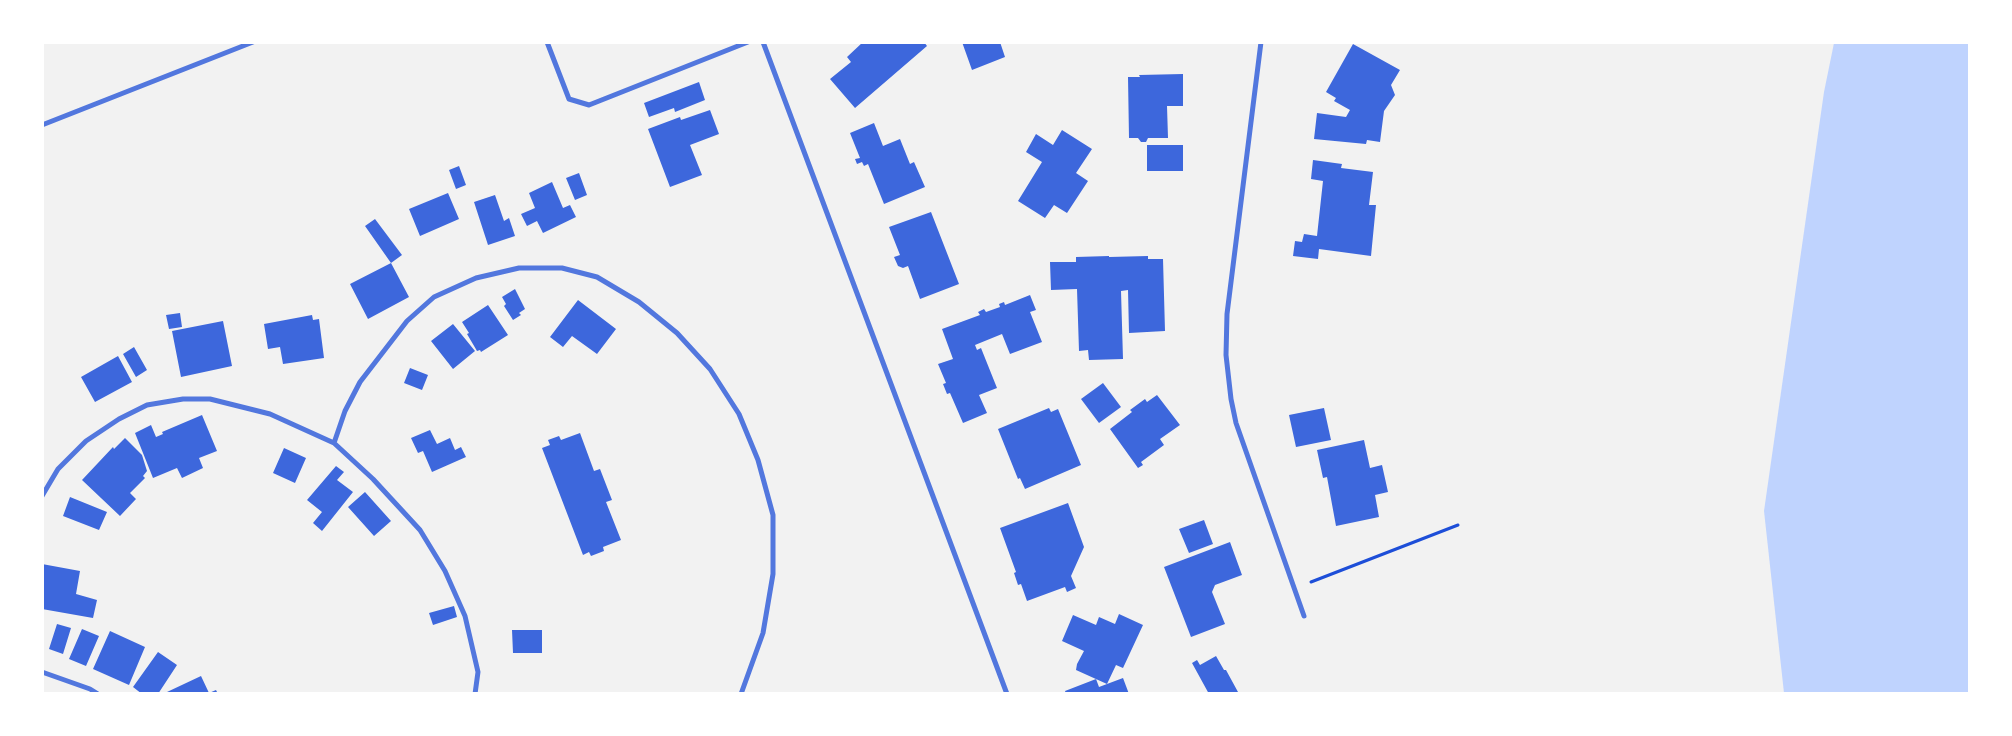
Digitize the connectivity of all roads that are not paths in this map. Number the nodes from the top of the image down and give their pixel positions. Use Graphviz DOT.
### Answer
graph roads {
  1 [pos="253,42"];
  2 [pos="548,42"];
  3 [pos="748,42"];
  4 [pos="763,42"];
  5 [pos="1261,42"];
  6 [pos="42,125"];
  7 [pos="334,443"];
  8 [pos="42,496"];
  9 [pos="1304,616"];
  10 [pos="42,672"];
  11 [pos="98,694"];
  12 [pos="475,694"];
  13 [pos="741,694"];
  14 [pos="1007,694"];
  1 -- 6 [label="street"];
  2 -- 3 [label="street"];
  4 -- 14 [label="street"];
  5 -- 9 [label="street"];
  7 -- 8 [label="street"];
  7 -- 12 [label="street"];
  7 -- 13 [label="street"];
  10 -- 11 [label="street"];
}
